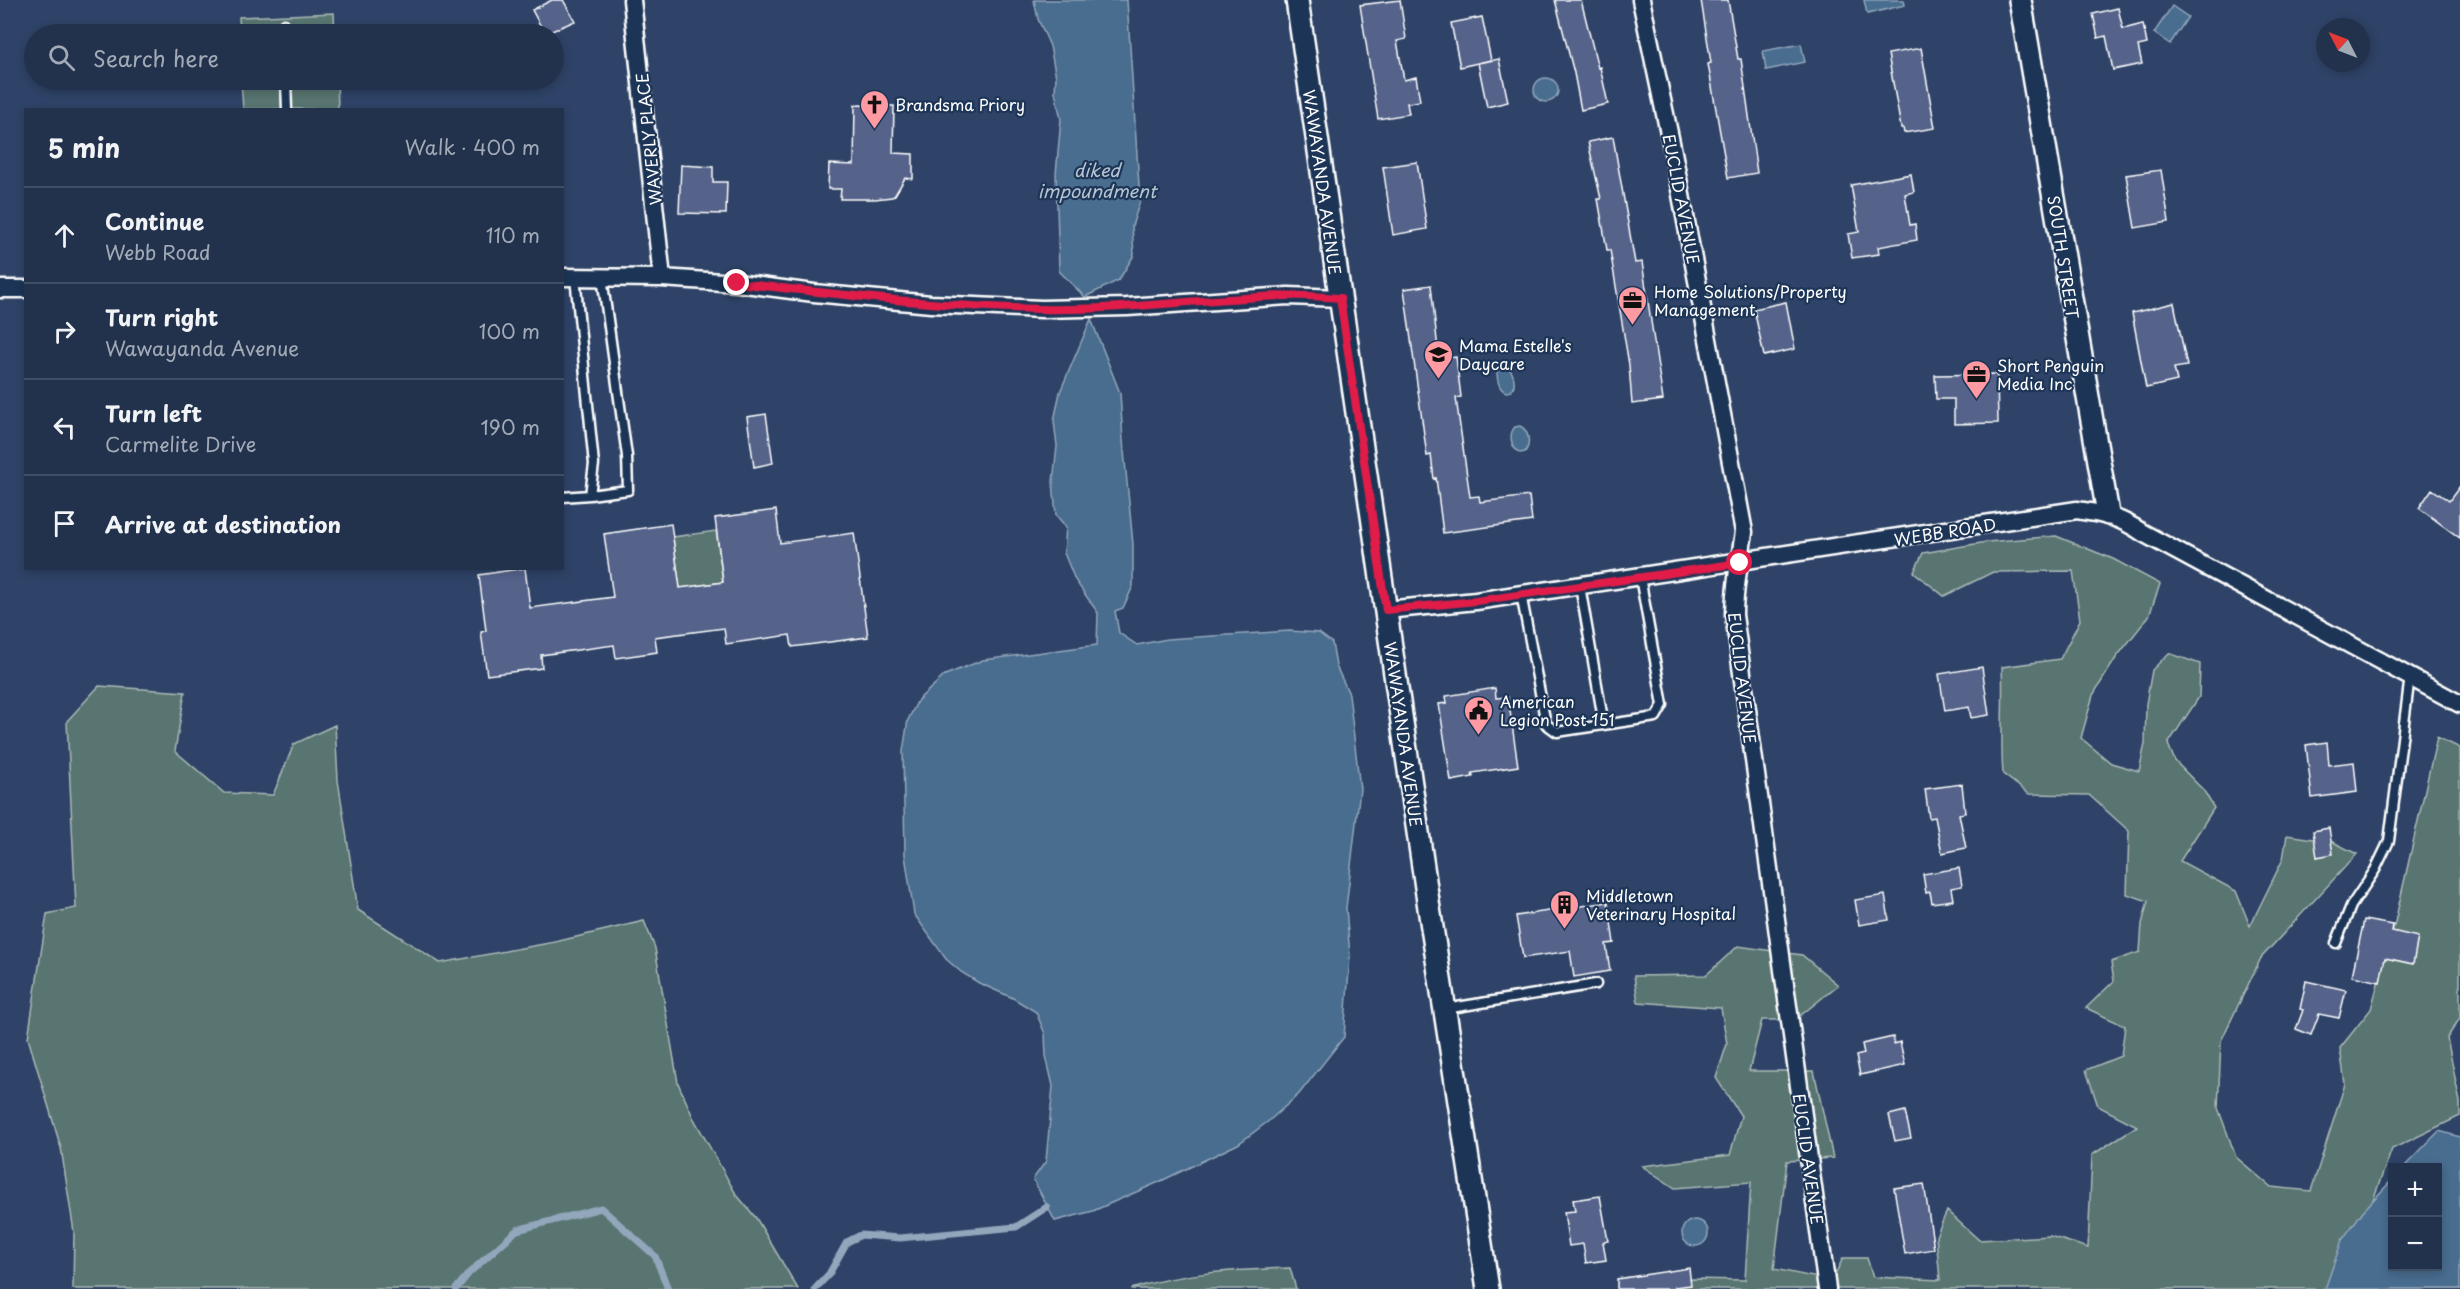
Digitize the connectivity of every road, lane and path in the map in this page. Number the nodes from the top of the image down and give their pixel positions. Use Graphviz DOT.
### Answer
graph roads {
  1 [pos="632,0"];
  2 [pos="1297,0"];
  3 [pos="1641,0"];
  4 [pos="2020,0"];
  5 [pos="286,90"];
  6 [pos="287,108"];
  7 [pos="569,277"];
  8 [pos="602,277"];
  9 [pos="662,278"];
  10 [pos="0,289"];
  11 [pos="24,289"];
  12 [pos="1340,298"];
  13 [pos="590,495"];
  14 [pos="564,497"];
  15 [pos="2108,514"];
  16 [pos="1740,563"];
  17 [pos="1640,577"];
  18 [pos="1580,586"];
  19 [pos="1521,594"];
  20 [pos="1386,610"];
  21 [pos="2410,676"];
  22 [pos="2460,704"];
  23 [pos="1604,725"];
  24 [pos="2336,943"];
  25 [pos="1596,984"];
  26 [pos="1444,1009"];
  27 [pos="1488,1289"];
  28 [pos="1827,1289"];
  1 -- 9 [label="street, WAVERLY PLACE"];
  2 -- 12 [label="street, WAWAYANDA AVENUE"];
  3 -- 16 [label="street, EUCLID AVENUE"];
  4 -- 15 [label="street, SOUTH STREET"];
  5 -- 6 [label="lane"];
  7 -- 8 [label="street"];
  7 -- 13 [label="lane"];
  8 -- 9 [label="street"];
  8 -- 13 [label="lane"];
  9 -- 12 [label="street"];
  10 -- 11 [label="street"];
  12 -- 20 [label="street, WAWAYANDA AVENUE"];
  13 -- 14 [label="lane"];
  15 -- 16 [label="street, WEBB ROAD"];
  15 -- 21 [label="street, WEBB ROAD"];
  16 -- 17 [label="street, WEBB ROAD"];
  16 -- 28 [label="street, EUCLID AVENUE"];
  17 -- 18 [label="street, WEBB ROAD"];
  17 -- 23 [label="lane"];
  18 -- 19 [label="street, WEBB ROAD"];
  18 -- 23 [label="lane"];
  19 -- 20 [label="street, WEBB ROAD"];
  19 -- 23 [label="lane"];
  20 -- 26 [label="street, WAWAYANDA AVENUE"];
  21 -- 22 [label="street, WEBB ROAD"];
  21 -- 24 [label="lane"];
  25 -- 26 [label="lane"];
  26 -- 27 [label="street, WAWAYANDA AVENUE"];
}
